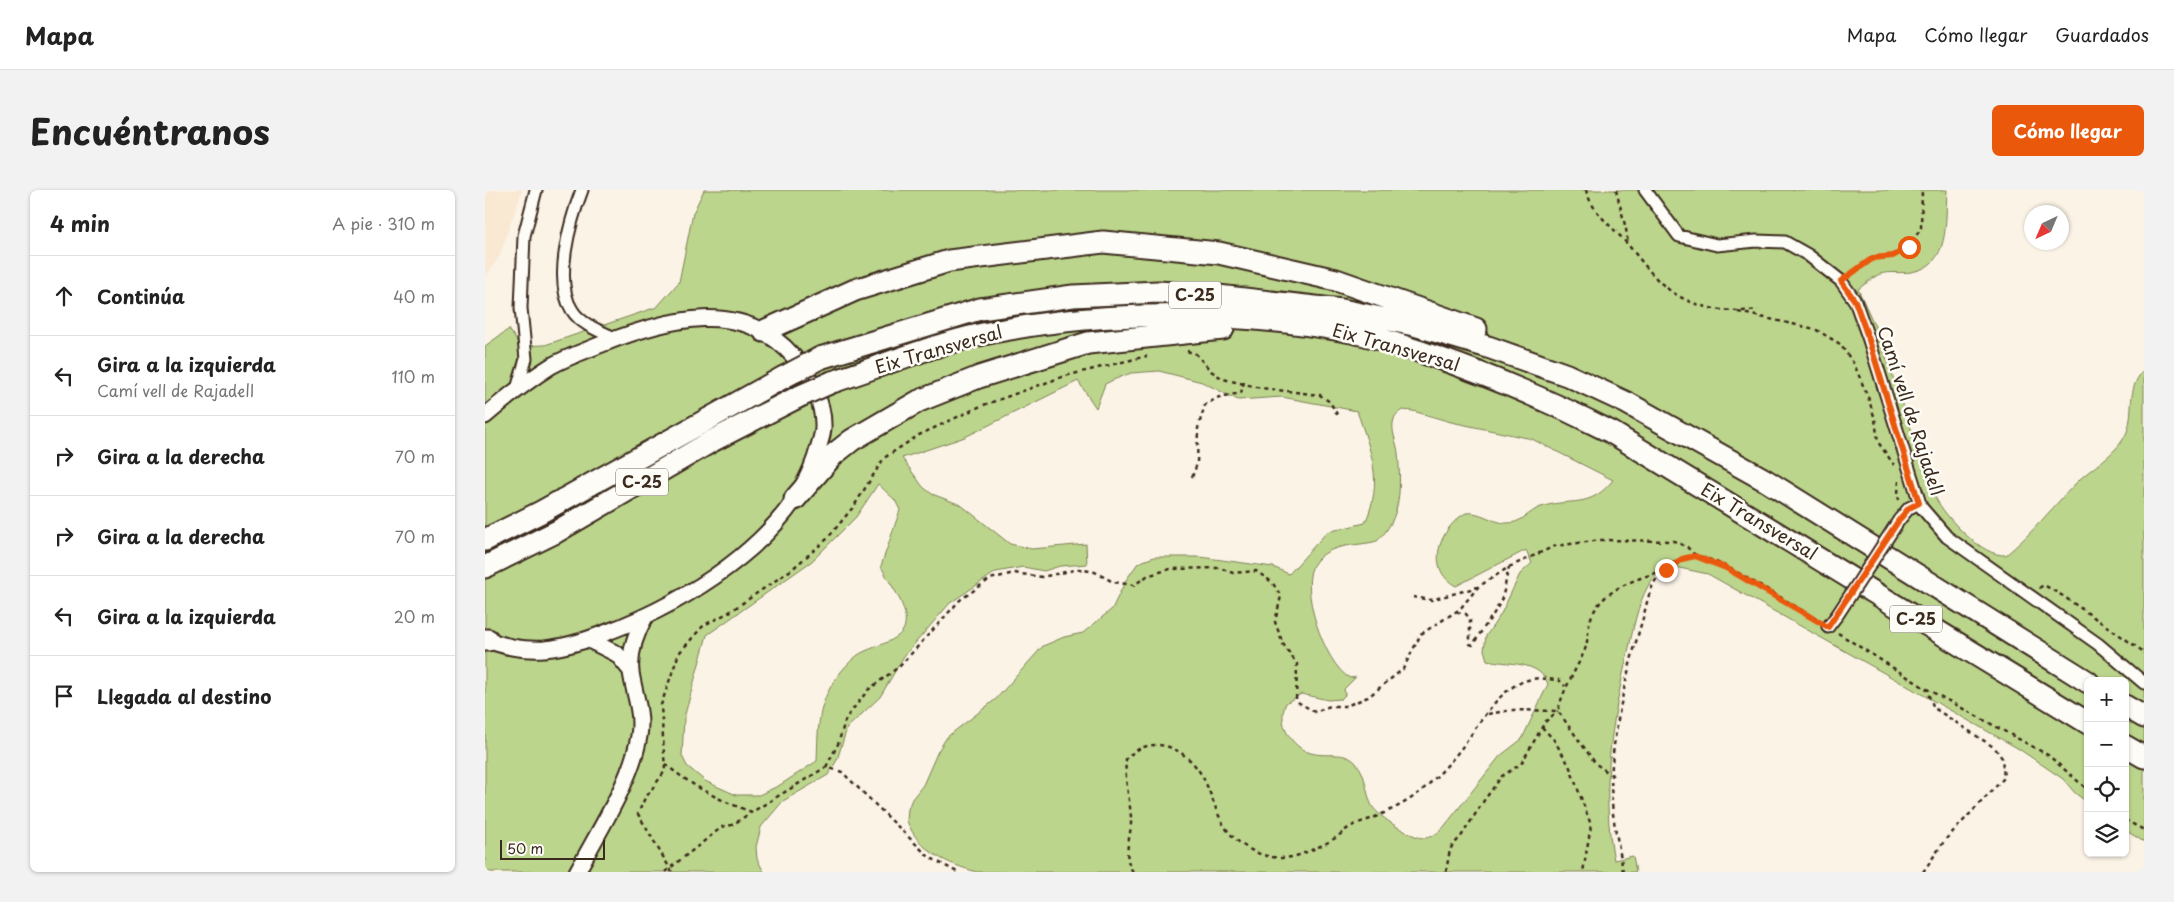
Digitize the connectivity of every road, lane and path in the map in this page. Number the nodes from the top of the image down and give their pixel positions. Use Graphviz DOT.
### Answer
graph roads {
  1 [pos="536,190"];
  2 [pos="582,190"];
  3 [pos="1586,190"];
  4 [pos="1616,190"];
  5 [pos="1645,190"];
  6 [pos="1923,190"];
  7 [pos="1628,245"];
  8 [pos="1841,281"];
  9 [pos="1758,310"];
  10 [pos="1738,312"];
  11 [pos="764,331"];
  12 [pos="1347,331"];
  13 [pos="617,339"];
  14 [pos="1183,349"];
  15 [pos="1155,354"];
  16 [pos="1567,375"];
  17 [pos="1244,382"];
  18 [pos="517,389"];
  19 [pos="485,416"];
  20 [pos="1338,416"];
  21 [pos="1897,472"];
  22 [pos="1192,477"];
  23 [pos="1900,478"];
  24 [pos="795,499"];
  25 [pos="1914,505"];
  26 [pos="485,540"];
  27 [pos="1695,556"];
  28 [pos="485,567"];
  29 [pos="1509,567"];
  30 [pos="1666,570"];
  31 [pos="1478,587"];
  32 [pos="2030,594"];
  33 [pos="1413,597"];
  34 [pos="1455,612"];
  35 [pos="645,617"];
  36 [pos="1828,627"];
  37 [pos="486,640"];
  38 [pos="589,640"];
  39 [pos="2144,652"];
  40 [pos="631,671"];
  41 [pos="2084,679"];
  42 [pos="2144,683"];
  43 [pos="1565,686"];
  44 [pos="1925,688"];
  45 [pos="2129,709"];
  46 [pos="1558,711"];
  47 [pos="1488,714"];
  48 [pos="2144,718"];
  49 [pos="2086,722"];
  50 [pos="1542,727"];
  51 [pos="2129,748"];
  52 [pos="2144,757"];
  53 [pos="665,764"];
  54 [pos="827,767"];
  55 [pos="1613,776"];
  56 [pos="2084,786"];
  57 [pos="752,812"];
  58 [pos="2129,822"];
  59 [pos="2144,830"];
  60 [pos="670,868"];
  61 [pos="577,872"];
  62 [pos="665,872"];
  63 [pos="672,872"];
  64 [pos="957,872"];
  65 [pos="1133,872"];
  66 [pos="1446,872"];
  67 [pos="1583,872"];
  68 [pos="1623,872"];
  69 [pos="1923,872"];
  1 -- 18 [label="street"];
  2 -- 13 [label="street"];
  3 -- 7 [label="path"];
  4 -- 7 [label="path"];
  5 -- 8 [label="street, Camí vell de Rajadell"];
  6 -- 8 [label="path"];
  7 -- 10 [label="path"];
  8 -- 25 [label="street, Camí vell de Rajadell"];
  9 -- 10 [label="path"];
  10 -- 21 [label="path"];
  11 -- 13 [label="street"];
  11 -- 16 [label="highway"];
  11 -- 24 [label="street"];
  12 -- 24 [label="highway"];
  12 -- 28 [label="highway, Eix Transversal / C-25, bridge"];
  12 -- 49 [label="highway, Eix Transversal / C-25"];
  13 -- 18 [label="street"];
  14 -- 17 [label="path"];
  15 -- 53 [label="path"];
  16 -- 26 [label="highway, Eix Transversal / C-25, bridge"];
  16 -- 41 [label="highway, Eix Transversal / C-25"];
  17 -- 20 [label="path"];
  17 -- 22 [label="path"];
  18 -- 19 [label="street"];
  23 -- 25 [label="path"];
  24 -- 35 [label="street"];
  25 -- 32 [label="street, Camí vell de Rajadell"];
  25 -- 36 [label="street, bridge"];
  27 -- 29 [label="path"];
  27 -- 30 [label="path"];
  27 -- 36 [label="path"];
  29 -- 31 [label="path"];
  29 -- 34 [label="path"];
  30 -- 43 [label="path"];
  30 -- 55 [label="path"];
  31 -- 33 [label="path"];
  31 -- 34 [label="path"];
  32 -- 39 [label="path"];
  32 -- 42 [label="street, Camí vell de Rajadell"];
  34 -- 54 [label="path"];
  35 -- 38 [label="street"];
  35 -- 40 [label="street"];
  36 -- 44 [label="path"];
  37 -- 38 [label="street"];
  38 -- 40 [label="street"];
  40 -- 61 [label="street"];
  43 -- 46 [label="path"];
  43 -- 47 [label="path"];
  44 -- 56 [label="path"];
  44 -- 69 [label="path"];
  45 -- 48 [label="highway"];
  46 -- 47 [label="path"];
  46 -- 50 [label="path"];
  46 -- 55 [label="path"];
  47 -- 65 [label="path"];
  50 -- 66 [label="path"];
  50 -- 67 [label="path"];
  51 -- 52 [label="highway"];
  53 -- 57 [label="path"];
  53 -- 60 [label="path"];
  54 -- 57 [label="path"];
  54 -- 64 [label="path"];
  55 -- 68 [label="path"];
  57 -- 60 [label="path"];
  58 -- 59 [label="path"];
  60 -- 62 [label="path"];
  60 -- 63 [label="path"];
}
